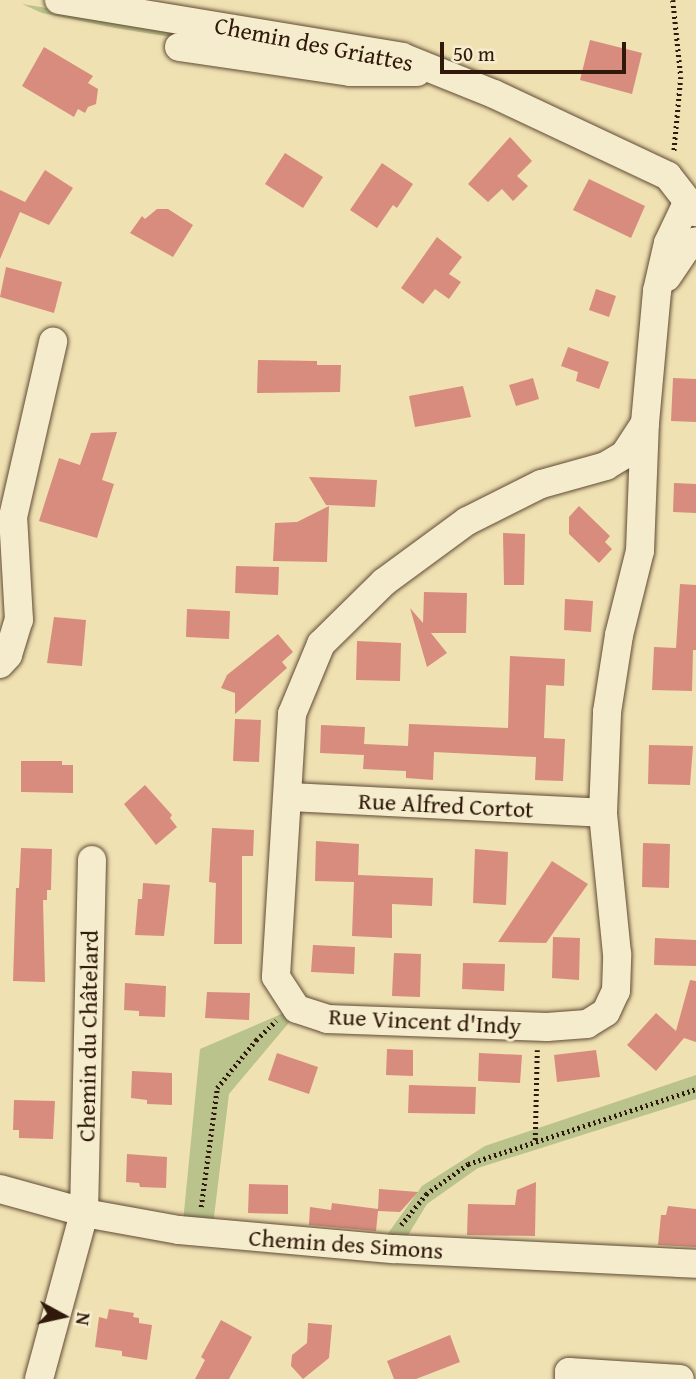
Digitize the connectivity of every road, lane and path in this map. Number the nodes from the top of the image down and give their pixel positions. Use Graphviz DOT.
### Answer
graph roads {
  1 [pos="59,0"];
  2 [pos="673,0"];
  3 [pos="179,47"];
  4 [pos="441,72"];
  5 [pos="667,176"];
  6 [pos="692,208"];
  7 [pos="696,241"];
  8 [pos="657,291"];
  9 [pos="53,342"];
  10 [pos="645,423"];
  11 [pos="606,466"];
  12 [pos="642,498"];
  13 [pos="0,664"];
  14 [pos="289,797"];
  15 [pos="603,813"];
  16 [pos="92,860"];
  17 [pos="294,1004"];
  18 [pos="538,1026"];
  19 [pos="696,1089"];
  20 [pos="536,1140"];
  21 [pos="0,1189"];
  22 [pos="84,1213"];
  23 [pos="198,1231"];
  24 [pos="394,1248"];
  25 [pos="696,1264"];
  26 [pos="39,1379"];
  27 [pos="569,1379"];
  28 [pos="680,1379"];
  1 -- 4 [label="street, Chemin des Griattes"];
  2 -- 5 [label="path"];
  3 -- 4 [label="street"];
  4 -- 5 [label="street, Chemin des Griattes"];
  5 -- 6 [label="street, Chemin des Griattes"];
  6 -- 8 [label="street"];
  7 -- 8 [label="street, Rue Vincent d'Indy"];
  8 -- 10 [label="street, Rue Vincent d'Indy"];
  9 -- 13 [label="street"];
  10 -- 11 [label="street, Rue Vincent d'Indy"];
  10 -- 12 [label="street, Rue Vincent d'Indy"];
  11 -- 12 [label="street"];
  11 -- 14 [label="street, Rue Vincent d'Indy"];
  12 -- 15 [label="street, Rue Vincent d'Indy"];
  14 -- 15 [label="street, Rue Alfred Cortot"];
  14 -- 17 [label="street, Rue Vincent d'Indy"];
  15 -- 18 [label="street, Rue Vincent d'Indy"];
  16 -- 22 [label="street, Chemin du Châtelard"];
  17 -- 18 [label="street, Rue Vincent d'Indy"];
  17 -- 23 [label="path"];
  18 -- 20 [label="path"];
  19 -- 20 [label="path"];
  20 -- 24 [label="path"];
  21 -- 22 [label="street, Chemin des Simons"];
  22 -- 23 [label="street, Chemin des Simons"];
  22 -- 26 [label="street, Chemin du Châtelard"];
  23 -- 24 [label="street, Chemin des Simons"];
  24 -- 25 [label="street, Chemin des Simons"];
  27 -- 28 [label="street"];
}
